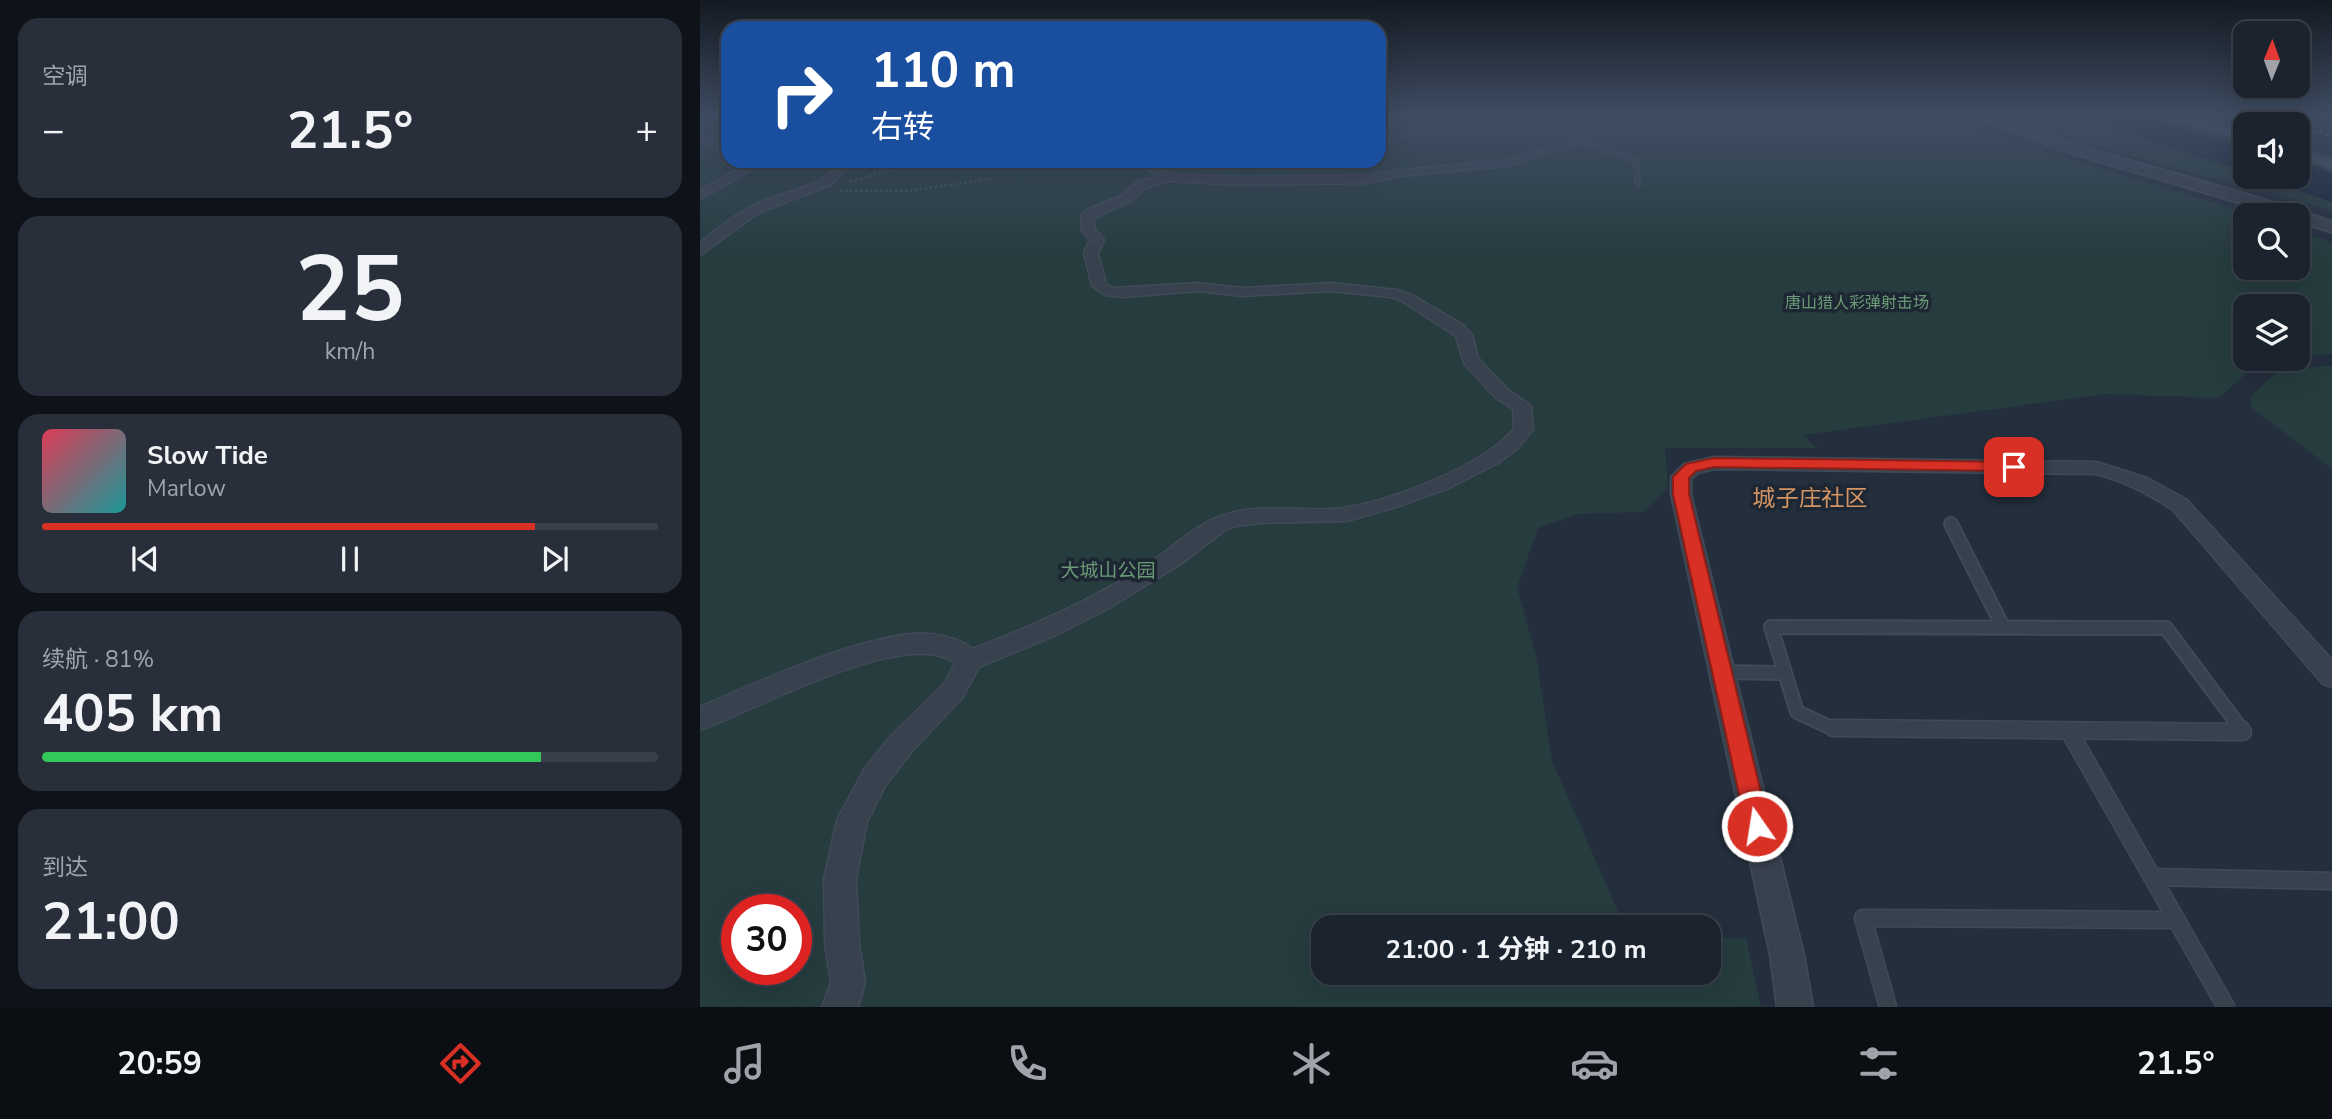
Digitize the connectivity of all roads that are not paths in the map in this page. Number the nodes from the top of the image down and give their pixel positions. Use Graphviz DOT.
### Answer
graph roads {
  1 [pos="1496,164"];
  2 [pos="1636,164"];
  3 [pos="2110,164"];
  4 [pos="2128,164"];
  5 [pos="748,168"];
  6 [pos="841,168"];
  7 [pos="1154,168"];
  8 [pos="1169,177"];
  9 [pos="1638,184"];
  10 [pos="700,195"];
  11 [pos="2245,203"];
  12 [pos="2310,226"];
  13 [pos="2332,227"];
  14 [pos="2332,234"];
  15 [pos="700,251"];
  16 [pos="1951,524"];
  17 [pos="2003,627"];
  18 [pos="970,660"];
  19 [pos="1722,672"];
  20 [pos="1784,673"];
  21 [pos="2332,677"];
  22 [pos="700,719"];
  23 [pos="2069,731"];
  24 [pos="2152,877"];
  25 [pos="2332,881"];
  26 [pos="2176,920"];
  27 [pos="840,1007"];
  28 [pos="1795,1007"];
  29 [pos="1888,1007"];
  30 [pos="2226,1007"];
  1 -- 8 [label="street"];
  2 -- 9 [label="lane"];
  3 -- 11 [label="street"];
  4 -- 13 [label="street"];
  5 -- 10 [label="street"];
  6 -- 15 [label="street"];
  7 -- 8 [label="street"];
  8 -- 18 [label="street"];
  12 -- 14 [label="street"];
  16 -- 17 [label="lane"];
  17 -- 20 [label="lane"];
  17 -- 23 [label="lane"];
  18 -- 22 [label="street"];
  18 -- 27 [label="street"];
  19 -- 20 [label="lane"];
  19 -- 21 [label="street"];
  19 -- 28 [label="street"];
  20 -- 23 [label="lane"];
  23 -- 24 [label="lane"];
  24 -- 25 [label="lane"];
  24 -- 26 [label="lane"];
  26 -- 29 [label="lane"];
  26 -- 30 [label="lane"];
}
